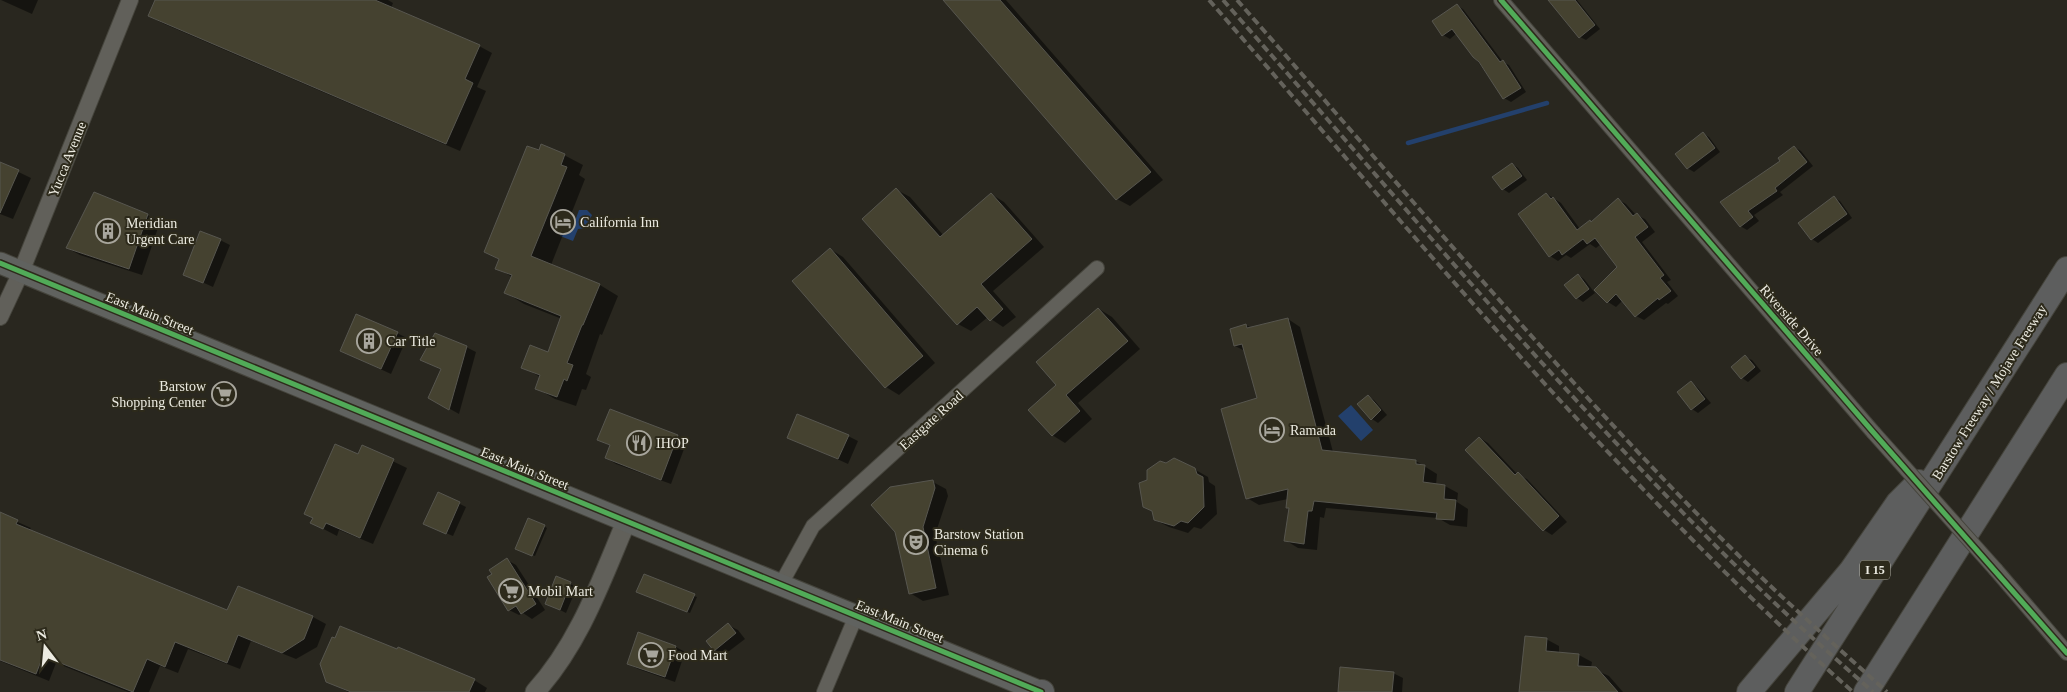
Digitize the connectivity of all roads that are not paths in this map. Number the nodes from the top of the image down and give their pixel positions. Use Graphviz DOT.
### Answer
graph roads {
  1 [pos="130,0"];
  2 [pos="1501,0"];
  3 [pos="0,263"];
  4 [pos="1097,268"];
  5 [pos="2067,269"];
  6 [pos="21,272"];
  7 [pos="0,317"];
  8 [pos="2067,375"];
  9 [pos="1954,447"];
  10 [pos="626,522"];
  11 [pos="781,584"];
  12 [pos="856,616"];
  13 [pos="2067,653"];
  14 [pos="535,692"];
  15 [pos="824,692"];
  16 [pos="1041,692"];
  17 [pos="1749,692"];
  18 [pos="1797,692"];
  19 [pos="1866,692"];
  1 -- 6 [label="street, Yucca Avenue"];
  2 -- 13 [label="street, Riverside Drive, bridge"];
  3 -- 6 [label="main road, East Main Street"];
  4 -- 11 [label="street, Eastgate Road"];
  5 -- 9 [label="highway, Barstow Freeway / Mojave Freeway / I 15"];
  6 -- 7 [label="street, Yucca Avenue"];
  6 -- 10 [label="main road, East Main Street"];
  8 -- 19 [label="highway"];
  9 -- 17 [label="highway"];
  9 -- 18 [label="highway, Barstow Freeway / Mojave Freeway / I 15"];
  10 -- 11 [label="main road, East Main Street"];
  10 -- 14 [label="main road"];
  11 -- 12 [label="main road, East Main Street"];
  12 -- 15 [label="street"];
  12 -- 16 [label="main road, East Main Street"];
}
